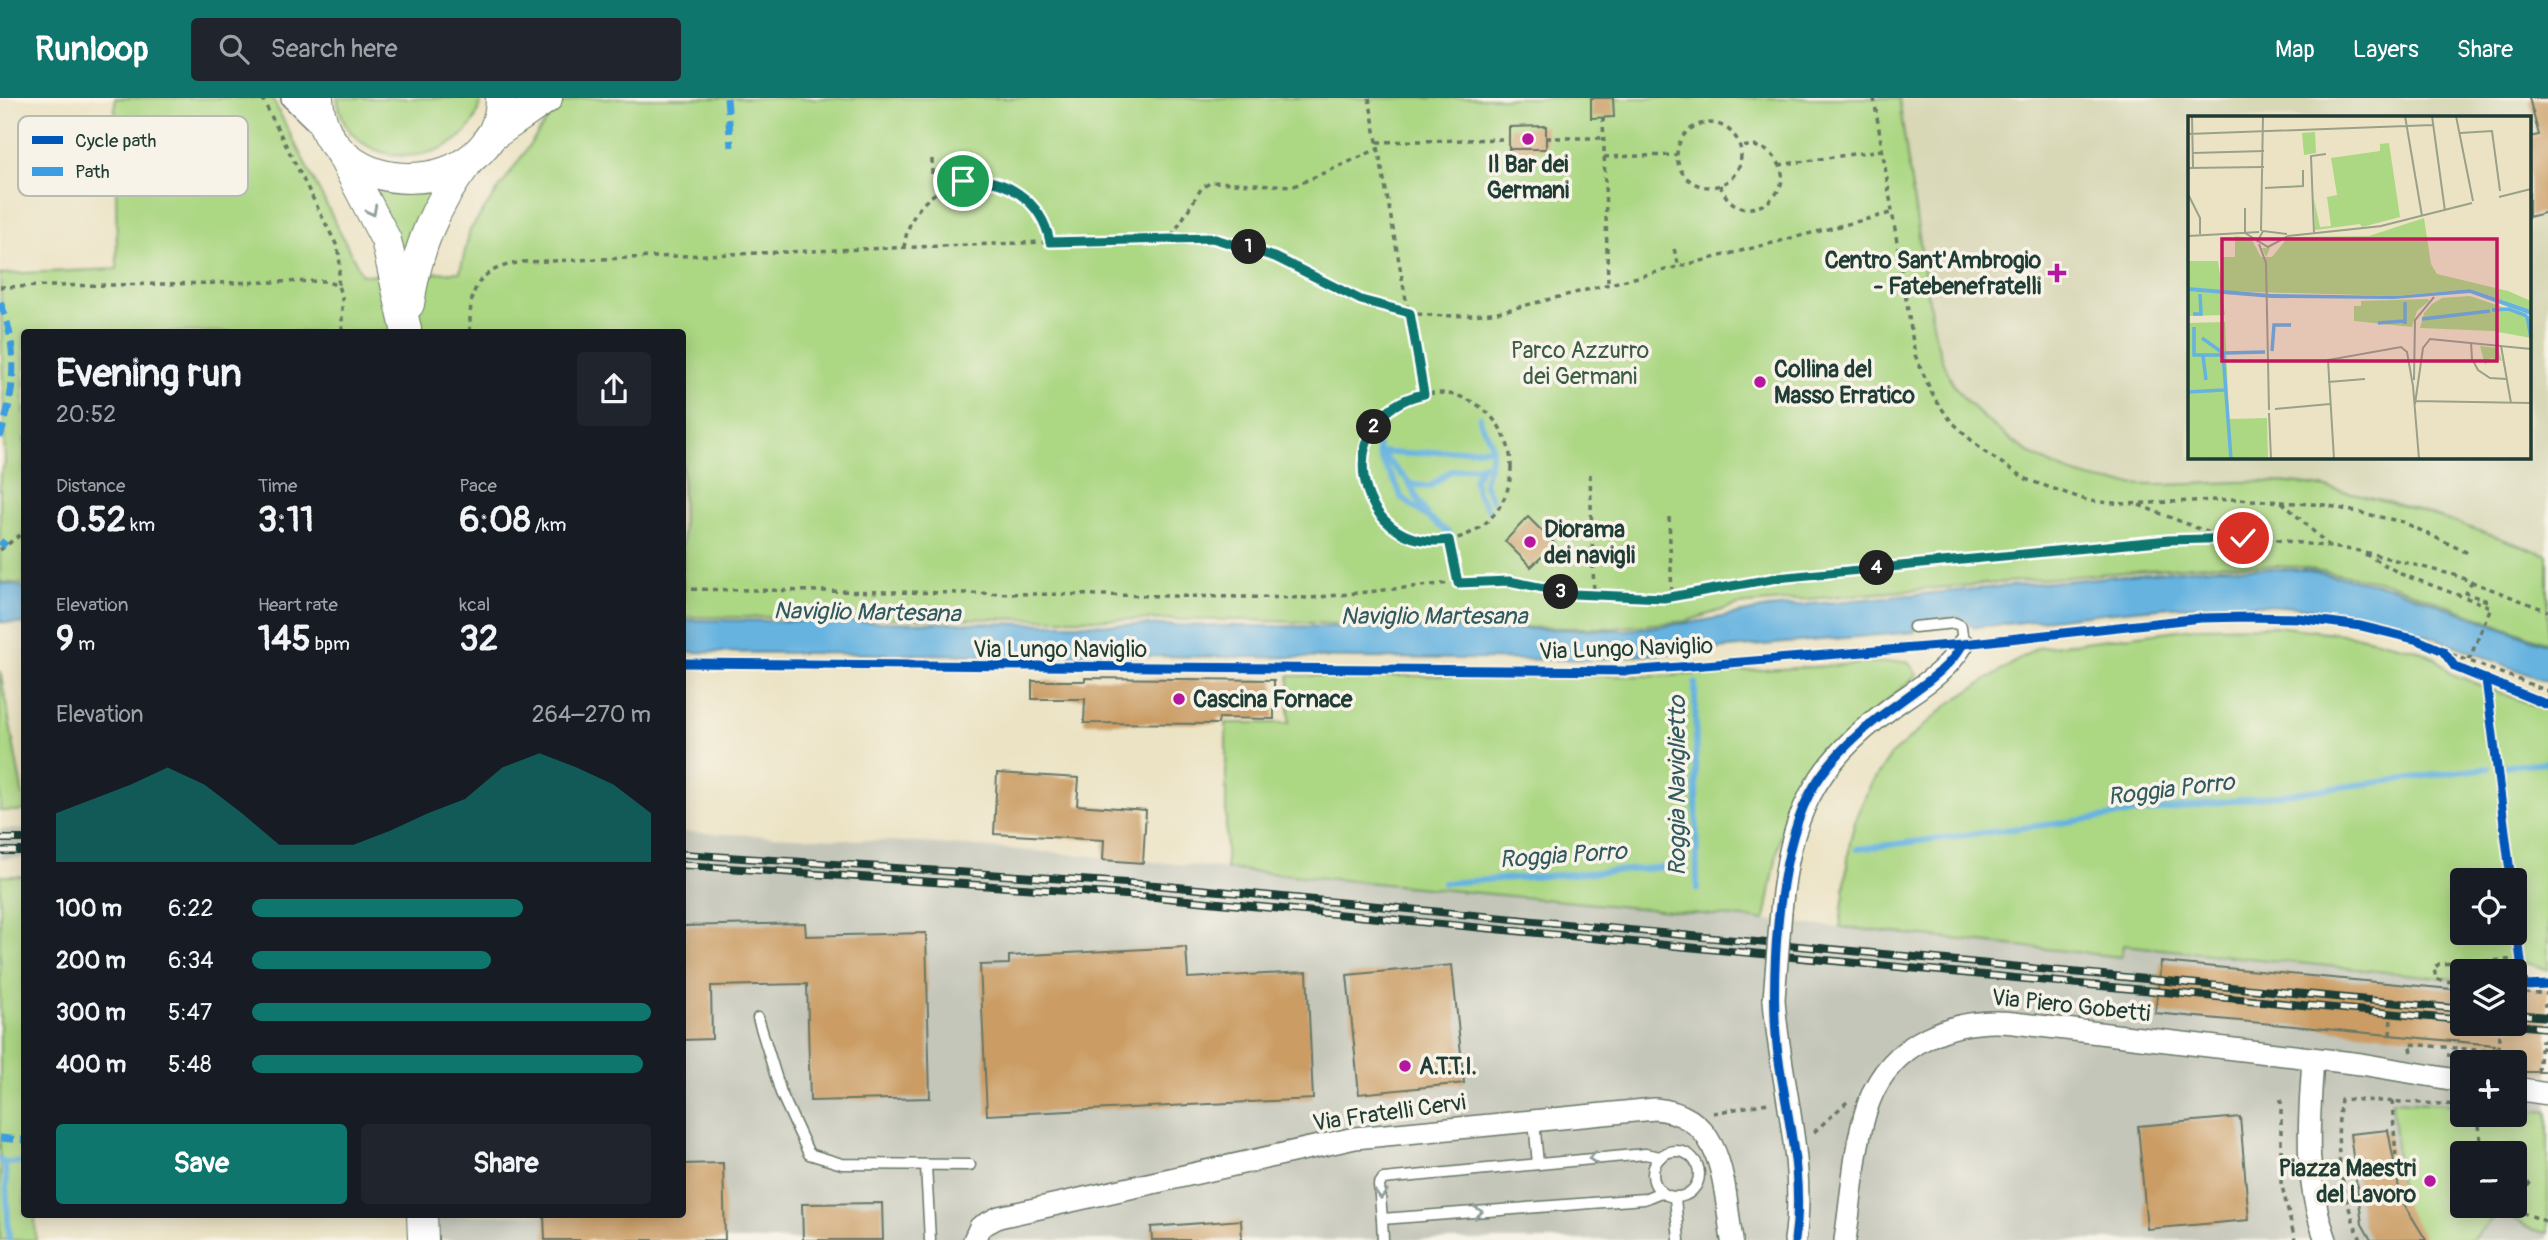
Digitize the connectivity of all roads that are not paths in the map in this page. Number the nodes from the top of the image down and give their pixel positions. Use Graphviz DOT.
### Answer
graph roads {
  1 [pos="292,98"];
  2 [pos="318,98"];
  3 [pos="501,98"];
  4 [pos="547,98"];
  5 [pos="331,139"];
  6 [pos="480,148"];
  7 [pos="406,329"];
  8 [pos="406,329"];
  9 [pos="1914,627"];
  10 [pos="1963,644"];
  11 [pos="758,1018"];
  12 [pos="2313,1059"];
  13 [pos="2450,1079"];
  14 [pos="2527,1091"];
  15 [pos="2548,1094"];
  16 [pos="1534,1121"];
  17 [pos="1660,1157"];
  18 [pos="1538,1164"];
  19 [pos="970,1165"];
  20 [pos="926,1166"];
  21 [pos="1661,1192"];
  22 [pos="1675,1198"];
  23 [pos="422,1218"];
  24 [pos="1382,1220"];
  25 [pos="974,1238"];
  26 [pos="423,1240"];
  27 [pos="930,1240"];
  28 [pos="1383,1240"];
  29 [pos="1679,1240"];
  30 [pos="1732,1240"];
  31 [pos="1796,1240"];
  32 [pos="1845,1240"];
  33 [pos="2326,1240"];
  1 -- 5 [label="street"];
  2 -- 5 [label="street"];
  3 -- 6 [label="street"];
  4 -- 6 [label="street"];
  5 -- 6 [label="street"];
  5 -- 7 [label="street, one-way"];
  6 -- 8 [label="street"];
  9 -- 10 [label="lane"];
  10 -- 31 [label="street, bridge"];
  11 -- 20 [label="lane"];
  12 -- 13 [label="street, Via Piero Gobetti"];
  12 -- 32 [label="street, Via Piero Gobetti"];
  12 -- 33 [label="street"];
  14 -- 15 [label="street"];
  16 -- 18 [label="lane"];
  16 -- 25 [label="street, Via Fratelli Cervi"];
  16 -- 30 [label="street, Via Fratelli Cervi"];
  17 -- 18 [label="lane, one-way"];
  17 -- 21 [label="lane"];
  17 -- 22 [label="lane"];
  18 -- 24 [label="lane, one-way"];
  19 -- 20 [label="lane"];
  20 -- 27 [label="lane"];
  21 -- 22 [label="lane"];
  24 -- 21 [label="lane, one-way"];
  22 -- 29 [label="lane"];
  23 -- 26 [label="street"];
  24 -- 28 [label="lane"];
}
